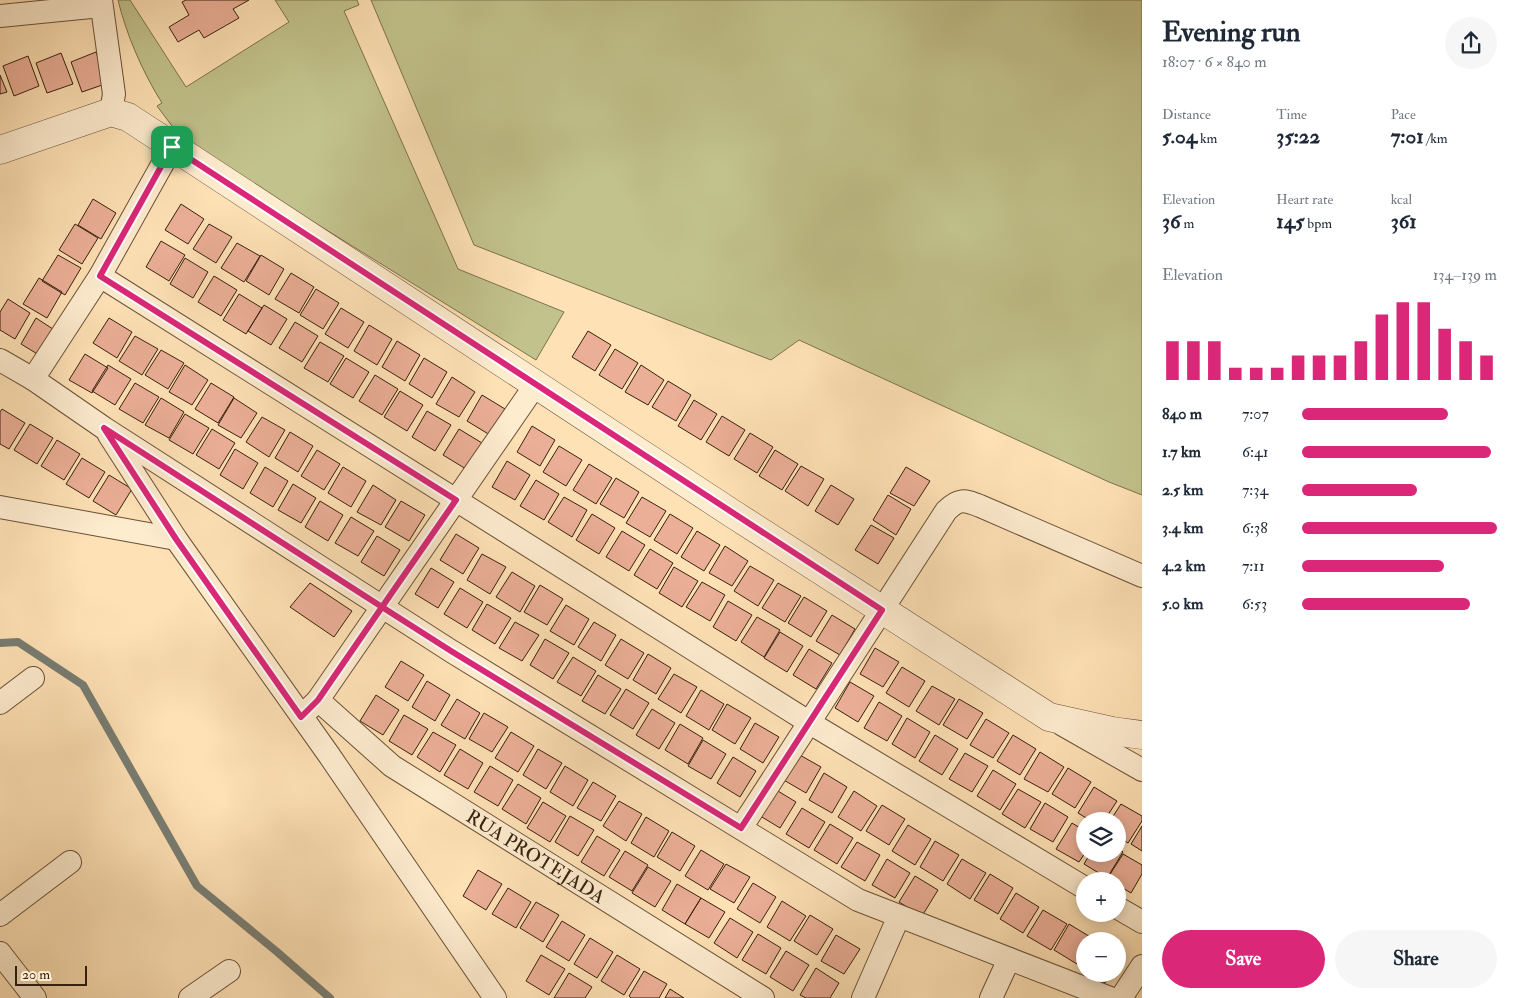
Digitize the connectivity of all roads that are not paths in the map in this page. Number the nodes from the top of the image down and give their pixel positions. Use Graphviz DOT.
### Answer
graph roads {
  1 [pos="101,3"];
  2 [pos="0,16"];
  3 [pos="111,112"];
  4 [pos="172,147"];
  5 [pos="0,150"];
  6 [pos="100,276"];
  7 [pos="0,360"];
  8 [pos="33,380"];
  9 [pos="536,384"];
  10 [pos="104,428"];
  11 [pos="456,500"];
  12 [pos="0,507"];
  13 [pos="176,539"];
  14 [pos="1142,576"];
  15 [pos="382,607"];
  16 [pos="882,610"];
  17 [pos="33,678"];
  18 [pos="318,700"];
  19 [pos="0,703"];
  20 [pos="301,717"];
  21 [pos="1049,717"];
  22 [pos="809,722"];
  23 [pos="1142,735"];
  24 [pos="1142,770"];
  25 [pos="741,828"];
  26 [pos="70,862"];
  27 [pos="1076,883"];
  28 [pos="1126,913"];
  29 [pos="0,915"];
  30 [pos="899,916"];
  31 [pos="1142,922"];
  32 [pos="0,954"];
  33 [pos="1009,959"];
  34 [pos="1142,966"];
  35 [pos="229,970"];
  36 [pos="35,998"];
  37 [pos="190,998"];
  38 [pos="495,998"];
  39 [pos="763,998"];
  40 [pos="863,998"];
  41 [pos="991,998"];
  42 [pos="1110,998"];
  43 [pos="1121,998"];
  1 -- 2 [label="street"];
  1 -- 3 [label="street"];
  3 -- 4 [label="street"];
  3 -- 5 [label="street"];
  4 -- 6 [label="street"];
  4 -- 9 [label="street"];
  6 -- 8 [label="street"];
  6 -- 11 [label="street"];
  7 -- 8 [label="street"];
  8 -- 10 [label="street"];
  9 -- 11 [label="street"];
  9 -- 16 [label="street"];
  10 -- 13 [label="street"];
  10 -- 15 [label="street"];
  11 -- 15 [label="street"];
  11 -- 22 [label="street"];
  12 -- 13 [label="street"];
  13 -- 20 [label="street"];
  14 -- 16 [label="street"];
  15 -- 18 [label="street"];
  15 -- 25 [label="street"];
  16 -- 21 [label="street"];
  16 -- 22 [label="street"];
  17 -- 19 [label="street"];
  18 -- 20 [label="street"];
  18 -- 39 [label="street, RUA PROTEJADA"];
  20 -- 38 [label="street"];
  21 -- 23 [label="street"];
  21 -- 24 [label="street"];
  22 -- 25 [label="street"];
  22 -- 27 [label="street"];
  25 -- 30 [label="street"];
  26 -- 29 [label="street"];
  28 -- 31 [label="street"];
  30 -- 33 [label="street"];
  30 -- 40 [label="street"];
  32 -- 36 [label="street"];
  33 -- 41 [label="street"];
  33 -- 42 [label="street"];
  34 -- 43 [label="street"];
  35 -- 37 [label="street"];
}
